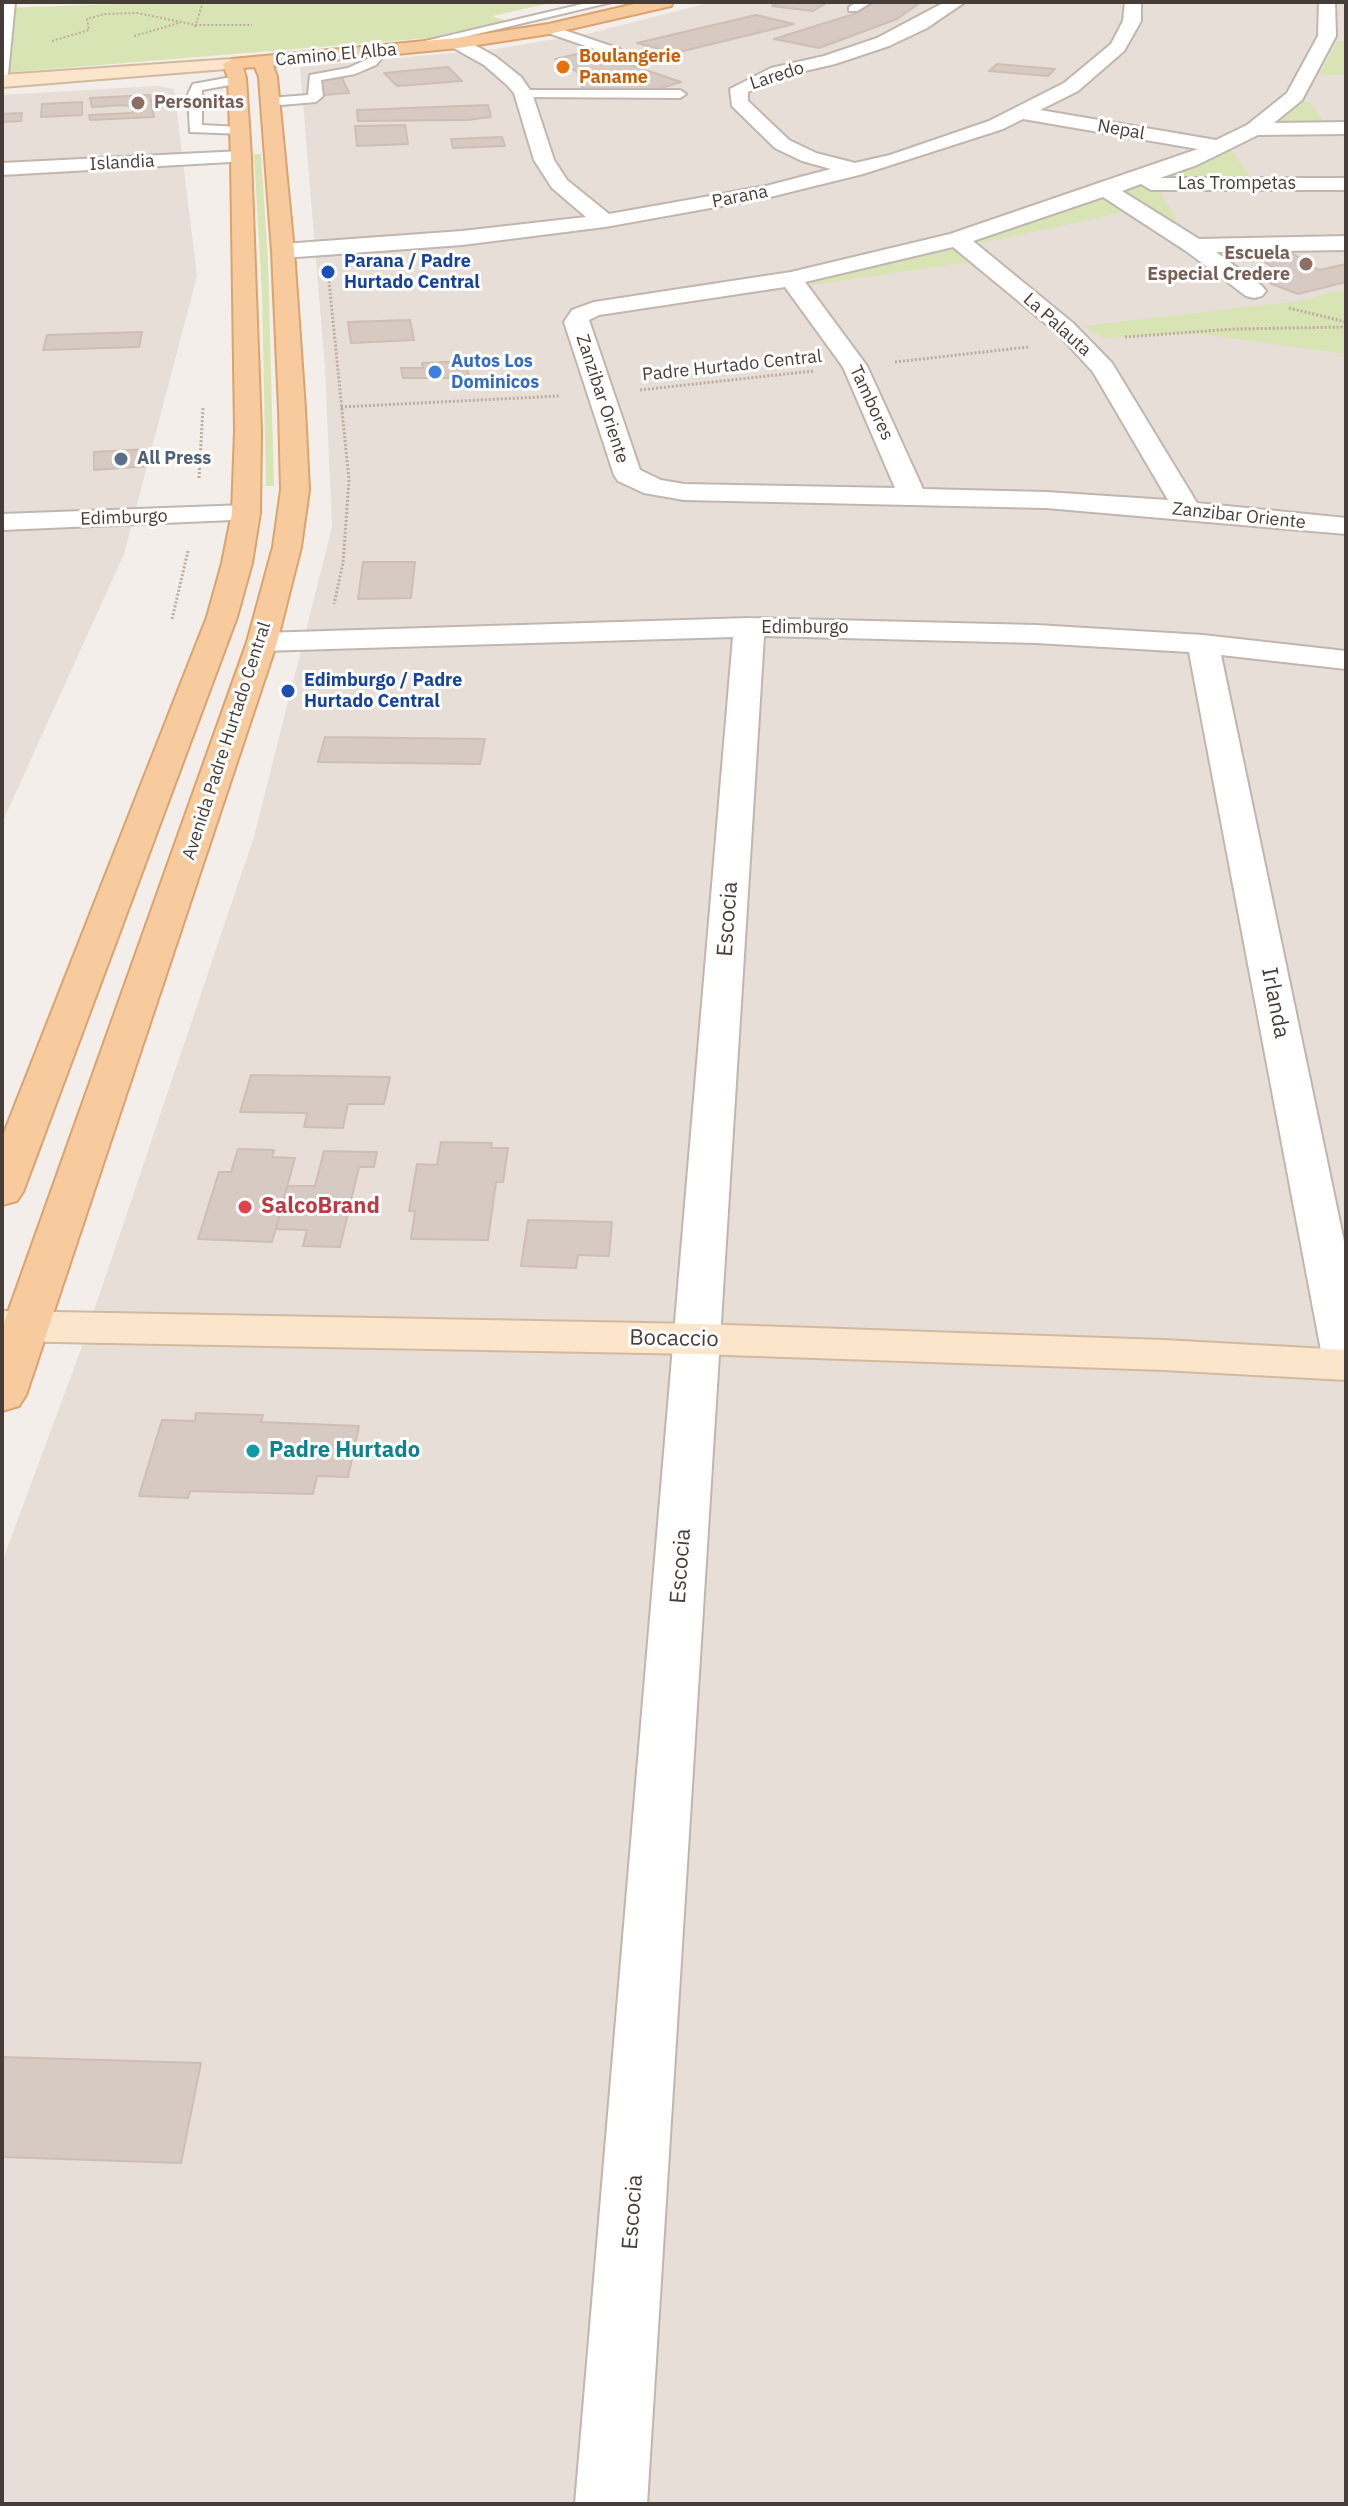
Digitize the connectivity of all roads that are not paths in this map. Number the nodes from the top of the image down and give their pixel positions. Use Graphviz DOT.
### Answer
graph roads {
  1 [pos="9,2"];
  2 [pos="606,2"];
  3 [pos="665,2"];
  4 [pos="866,2"];
  5 [pos="957,2"];
  6 [pos="1133,2"];
  7 [pos="1327,2"];
  8 [pos="853,9"];
  9 [pos="4,28"];
  10 [pos="549,29"];
  11 [pos="1336,36"];
  12 [pos="458,43"];
  13 [pos="386,51"];
  14 [pos="616,52"];
  15 [pos="262,62"];
  16 [pos="234,72"];
  17 [pos="2,74"];
  18 [pos="2,81"];
  19 [pos="523,93"];
  20 [pos="680,94"];
  21 [pos="269,102"];
  22 [pos="1022,113"];
  23 [pos="1346,128"];
  24 [pos="1254,129"];
  25 [pos="240,144"];
  26 [pos="1219,147"];
  27 [pos="2,169"];
  28 [pos="859,170"];
  29 [pos="1128,182"];
  30 [pos="1346,184"];
  31 [pos="1107,190"];
  32 [pos="605,221"];
  33 [pos="957,239"];
  34 [pos="1346,243"];
  35 [pos="1194,246"];
  36 [pos="283,251"];
  37 [pos="791,279"];
  38 [pos="1254,291"];
  39 [pos="912,495"];
  40 [pos="1188,510"];
  41 [pos="246,513"];
  42 [pos="2,522"];
  43 [pos="1346,526"];
  44 [pos="749,627"];
  45 [pos="262,642"];
  46 [pos="1203,644"];
  47 [pos="1346,660"];
  48 [pos="2,1192"];
  49 [pos="14,1326"];
  50 [pos="698,1339"];
  51 [pos="1346,1363"];
  52 [pos="2,1395"];
  53 [pos="611,2504"];
  1 -- 9 [label="lane"];
  2 -- 13 [label="lane"];
  3 -- 10 [label="main road, Camino El Alba"];
  4 -- 8 [label="lane"];
  5 -- 28 [label="street, Laredo"];
  6 -- 22 [label="street, Parana"];
  7 -- 11 [label="street, Zanzibar Oriente"];
  9 -- 17 [label="lane"];
  10 -- 12 [label="main road, Camino El Alba"];
  10 -- 14 [label="lane"];
  11 -- 24 [label="street, Zanzibar Oriente"];
  12 -- 13 [label="main road, Camino El Alba"];
  12 -- 19 [label="street"];
  13 -- 15 [label="main road, Camino El Alba"];
  13 -- 21 [label="lane"];
  15 -- 16 [label="main road, Camino El Alba"];
  15 -- 21 [label="main road, Avenida Padre Hurtado Central"];
  16 -- 18 [label="street, Camino El Alba"];
  16 -- 25 [label="main road, Avenida Padre Hurtado Central"];
  16 -- 25 [label="lane"];
  19 -- 20 [label="lane"];
  19 -- 32 [label="street"];
  21 -- 36 [label="main road, Avenida Padre Hurtado Central"];
  22 -- 26 [label="street, Nepal"];
  22 -- 28 [label="street, Parana"];
  23 -- 24 [label="street"];
  24 -- 26 [label="street, Zanzibar Oriente"];
  25 -- 27 [label="street, Islandia"];
  25 -- 41 [label="main road, Avenida Padre Hurtado Central"];
  26 -- 29 [label="street, Zanzibar Oriente"];
  28 -- 32 [label="street, Parana"];
  29 -- 30 [label="street, Las Trompetas"];
  29 -- 31 [label="street, Zanzibar Oriente"];
  31 -- 33 [label="street, Zanzibar Oriente"];
  31 -- 35 [label="street"];
  32 -- 36 [label="street, Parana"];
  33 -- 37 [label="street, Zanzibar Oriente"];
  33 -- 40 [label="street, La Palauta"];
  34 -- 35 [label="street"];
  35 -- 38 [label="street"];
  36 -- 45 [label="main road, Avenida Padre Hurtado Central"];
  37 -- 39 [label="street, Tambores"];
  37 -- 39 [label="street, Zanzibar Oriente"];
  39 -- 40 [label="street, Zanzibar Oriente"];
  40 -- 43 [label="street, Zanzibar Oriente"];
  41 -- 42 [label="street, Edimburgo"];
  41 -- 48 [label="main road, Avenida Padre Hurtado Central"];
  44 -- 45 [label="street, Edimburgo"];
  44 -- 46 [label="street, Edimburgo"];
  44 -- 50 [label="street, Escocia"];
  45 -- 49 [label="main road, Avenida Padre Hurtado Central"];
  46 -- 47 [label="street, Edimburgo"];
  46 -- 51 [label="street, Irlanda"];
  49 -- 50 [label="street, Bocaccio"];
  49 -- 52 [label="main road, Avenida Padre Hurtado Central"];
  50 -- 51 [label="street, Bocaccio"];
  50 -- 53 [label="street, Escocia"];
}
